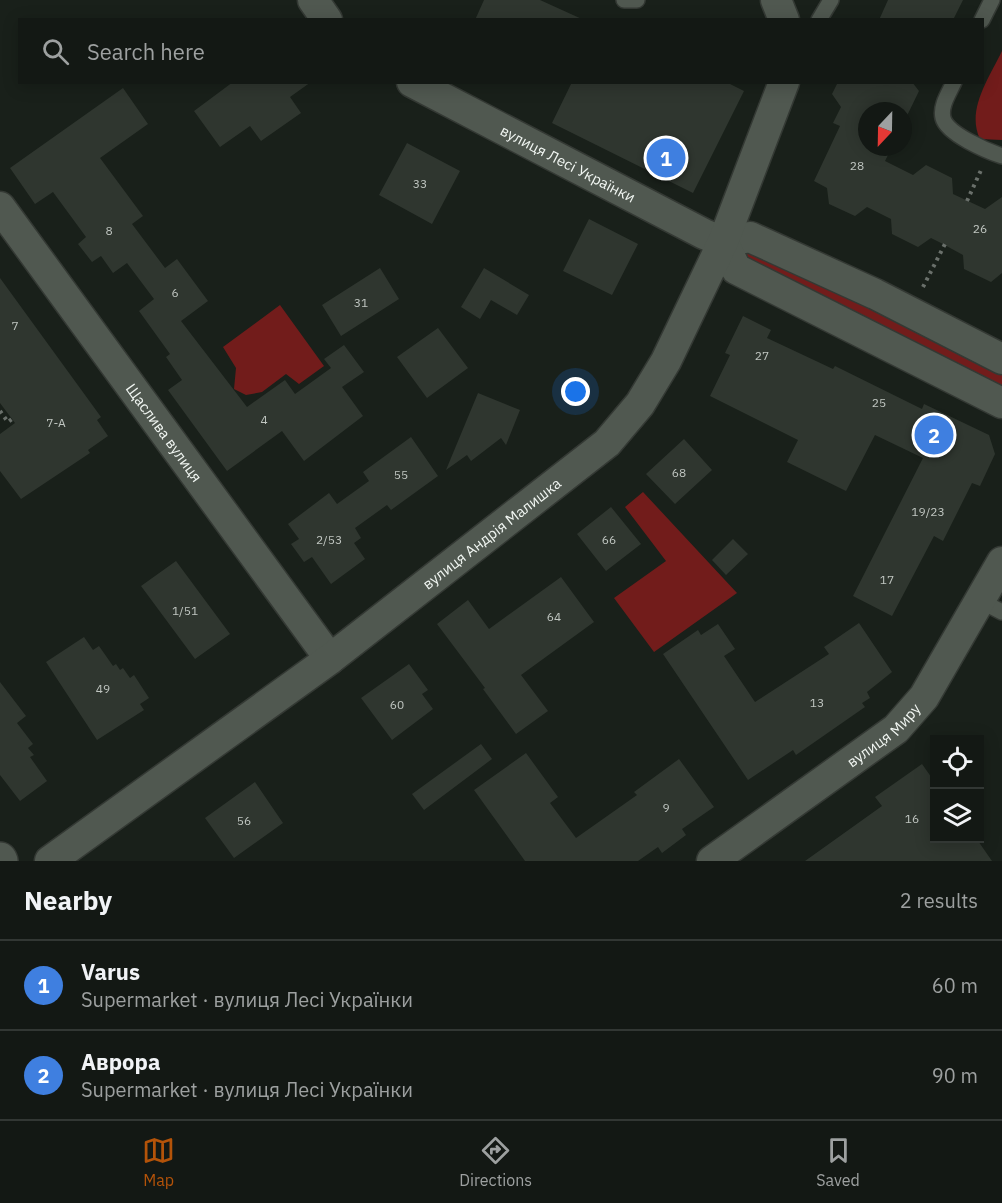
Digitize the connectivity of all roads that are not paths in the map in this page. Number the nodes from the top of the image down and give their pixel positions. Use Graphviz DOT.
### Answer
graph roads {
  1 [pos="312,0"];
  2 [pos="624,0"];
  3 [pos="637,0"];
  4 [pos="776,0"];
  5 [pos="831,0"];
  6 [pos="992,0"];
  7 [pos="326,18"];
  8 [pos="783,18"];
  9 [pos="820,18"];
  10 [pos="983,18"];
  11 [pos="416,84"];
  12 [pos="783,84"];
  13 [pos="953,84"];
  14 [pos="996,154"];
  15 [pos="0,207"];
  16 [pos="723,242"];
  17 [pos="1002,359"];
  18 [pos="1002,403"];
  19 [pos="1002,562"];
  20 [pos="990,606"];
  21 [pos="330,659"];
  22 [pos="50,861"];
  23 [pos="712,861"];
  1 -- 7 [label="street"];
  2 -- 3 [label="lane"];
  4 -- 8 [label="street"];
  5 -- 9 [label="lane"];
  6 -- 10 [label="lane"];
  11 -- 16 [label="street, вулиця Лесі Українки"];
  12 -- 16 [label="street, вулиця Андрія Малишка"];
  13 -- 14 [label="lane"];
  15 -- 21 [label="street, Щаслива вулиця"];
  16 -- 17 [label="street"];
  16 -- 18 [label="street"];
  16 -- 21 [label="street, вулиця Андрія Малишка"];
  19 -- 20 [label="street, вулиця Миру"];
  20 -- 23 [label="street, вулиця Миру"];
  21 -- 22 [label="street, вулиця Андрія Малишка"];
}
